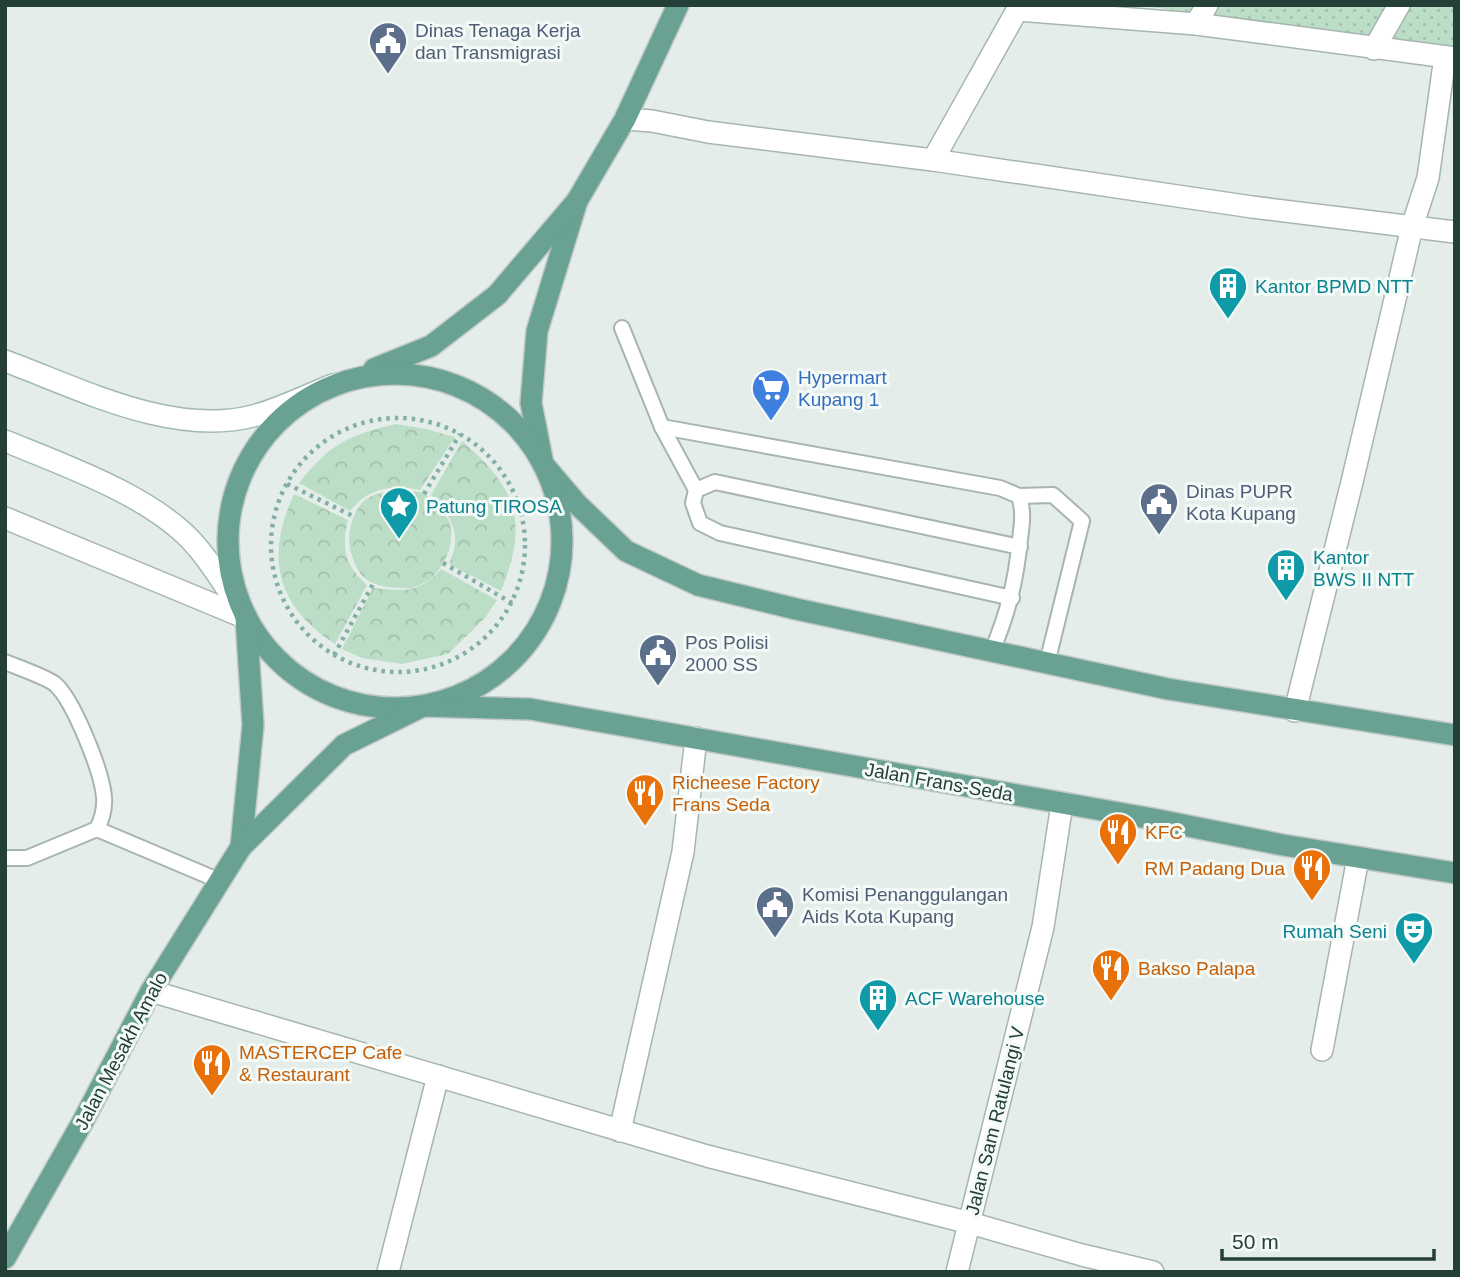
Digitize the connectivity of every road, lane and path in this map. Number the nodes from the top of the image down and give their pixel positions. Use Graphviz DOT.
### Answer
graph roads {
  1 [pos="678,5"];
  2 [pos="1207,5"];
  3 [pos="1399,5"];
  4 [pos="1019,8"];
  5 [pos="1196,24"];
  6 [pos="1374,49"];
  7 [pos="1450,57"];
  8 [pos="625,119"];
  9 [pos="933,160"];
  10 [pos="577,201"];
  11 [pos="1412,227"];
  12 [pos="1455,232"];
  13 [pos="622,328"];
  14 [pos="5,361"];
  15 [pos="333,385"];
  16 [pos="662,427"];
  17 [pos="460,435"];
  18 [pos="5,441"];
  19 [pos="544,464"];
  20 [pos="286,484"];
  21 [pos="696,490"];
  22 [pos="424,494"];
  23 [pos="1019,496"];
  24 [pos="355,517"];
  25 [pos="5,518"];
  26 [pos="1020,547"];
  27 [pos="443,563"];
  28 [pos="373,584"];
  29 [pos="1012,598"];
  30 [pos="512,603"];
  31 [pos="246,618"];
  32 [pos="992,651"];
  33 [pos="334,655"];
  34 [pos="5,662"];
  35 [pos="1047,663"];
  36 [pos="423,706"];
  37 [pos="1295,711"];
  38 [pos="1455,735"];
  39 [pos="696,738"];
  40 [pos="1062,804"];
  41 [pos="97,829"];
  42 [pos="241,847"];
  43 [pos="5,858"];
  44 [pos="1358,858"];
  45 [pos="1455,873"];
  46 [pos="220,881"];
  47 [pos="151,991"];
  48 [pos="1322,1050"];
  49 [pos="438,1076"];
  50 [pos="620,1131"];
  51 [pos="970,1223"];
  52 [pos="9,1245"];
  53 [pos="393,1271"];
  54 [pos="957,1272"];
  55 [pos="1153,1272"];
  1 -- 8 [label="main road"];
  2 -- 5 [label="street"];
  3 -- 6 [label="street"];
  4 -- 5 [label="street"];
  4 -- 9 [label="street"];
  5 -- 6 [label="street"];
  6 -- 7 [label="street"];
  7 -- 11 [label="street"];
  8 -- 9 [label="street"];
  8 -- 10 [label="main road"];
  9 -- 11 [label="street"];
  10 -- 15 [label="main road"];
  10 -- 19 [label="main road"];
  11 -- 12 [label="street"];
  11 -- 37 [label="street"];
  13 -- 16 [label="lane"];
  14 -- 15 [label="street"];
  15 -- 19 [label="main road"];
  15 -- 31 [label="main road"];
  16 -- 21 [label="lane"];
  16 -- 23 [label="lane"];
  17 -- 20 [label="path"];
  17 -- 22 [label="path"];
  17 -- 30 [label="path"];
  18 -- 31 [label="street"];
  19 -- 32 [label="main road"];
  19 -- 36 [label="main road"];
  20 -- 24 [label="path"];
  20 -- 33 [label="path"];
  21 -- 26 [label="lane"];
  21 -- 29 [label="lane"];
  23 -- 26 [label="lane"];
  23 -- 35 [label="lane"];
  25 -- 31 [label="street"];
  26 -- 29 [label="lane"];
  27 -- 30 [label="path"];
  28 -- 33 [label="path"];
  29 -- 32 [label="lane"];
  30 -- 33 [label="path"];
  31 -- 36 [label="main road"];
  31 -- 42 [label="main road, Jalan Mesakh Amalo"];
  32 -- 35 [label="main road"];
  34 -- 41 [label="lane"];
  35 -- 37 [label="main road"];
  36 -- 39 [label="main road, Jalan Frans-Seda"];
  36 -- 42 [label="main road, Jalan Mesakh Amalo"];
  37 -- 38 [label="main road"];
  39 -- 40 [label="main road, Jalan Frans-Seda"];
  39 -- 50 [label="street"];
  40 -- 44 [label="main road, Jalan Frans-Seda"];
  40 -- 51 [label="street, Jalan Sam Ratulangi V"];
  41 -- 43 [label="lane"];
  41 -- 46 [label="lane"];
  42 -- 46 [label="main road, Jalan Mesakh Amalo"];
  44 -- 45 [label="main road, Jalan Frans-Seda"];
  44 -- 48 [label="street"];
  46 -- 47 [label="main road, Jalan Mesakh Amalo"];
  47 -- 49 [label="street"];
  47 -- 52 [label="main road, Jalan Mesakh Amalo"];
  49 -- 50 [label="street"];
  49 -- 53 [label="street"];
  50 -- 51 [label="street"];
  51 -- 54 [label="street, Jalan Sam Ratulangi V"];
  51 -- 55 [label="street"];
}
